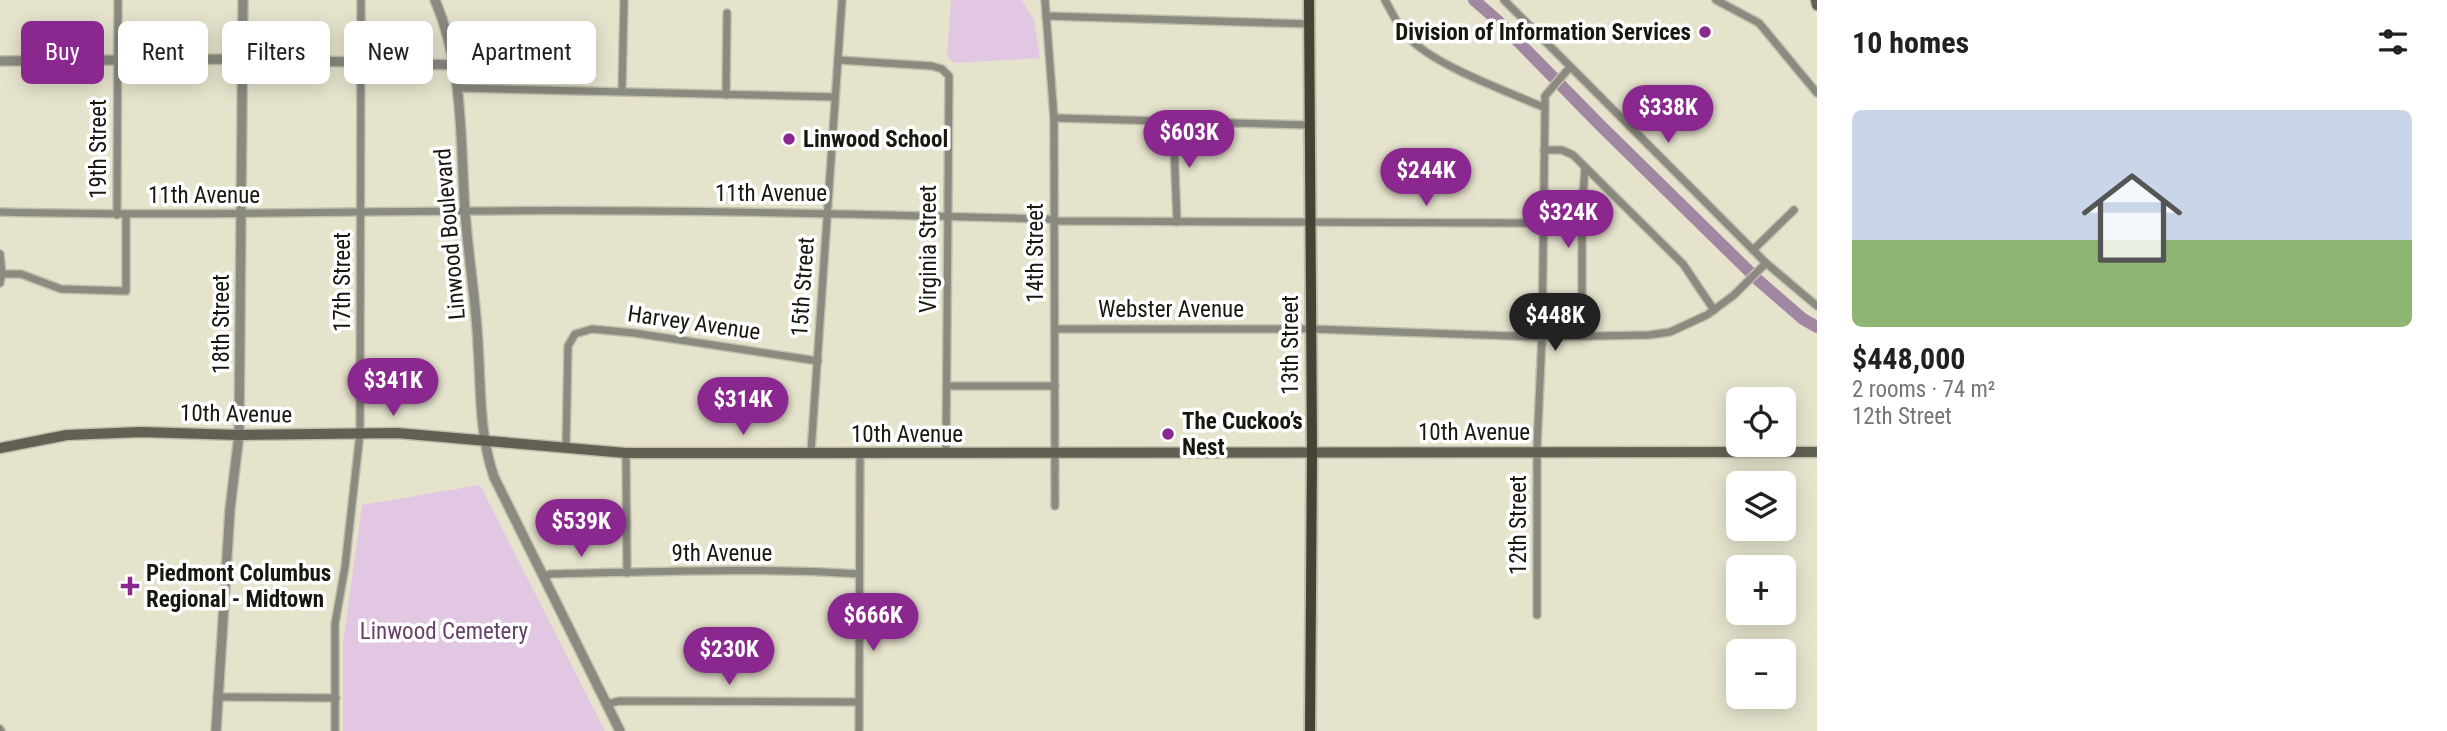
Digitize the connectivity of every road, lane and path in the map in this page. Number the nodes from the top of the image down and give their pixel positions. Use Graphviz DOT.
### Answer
graph roads {
  1 [pos="118,0"];
  2 [pos="243,0"];
  3 [pos="361,0"];
  4 [pos="435,0"];
  5 [pos="624,0"];
  6 [pos="842,0"];
  7 [pos="1045,0"];
  8 [pos="1309,0"];
  9 [pos="1385,0"];
  10 [pos="1504,0"];
  11 [pos="1716,0"];
  12 [pos="1816,0"];
  13 [pos="1817,5"];
  14 [pos="727,13"];
  15 [pos="1046,16"];
  16 [pos="243,21"];
  17 [pos="360,21"];
  18 [pos="1309,23"];
  19 [pos="447,31"];
  20 [pos="117,59"];
  21 [pos="222,59"];
  22 [pos="838,60"];
  23 [pos="0,61"];
  24 [pos="1570,67"];
  25 [pos="242,84"];
  26 [pos="359,84"];
  27 [pos="458,84"];
  28 [pos="459,88"];
  29 [pos="622,91"];
  30 [pos="1817,93"];
  31 [pos="726,95"];
  32 [pos="835,97"];
  33 [pos="1545,108"];
  34 [pos="1054,118"];
  35 [pos="1173,120"];
  36 [pos="1310,125"];
  37 [pos="1544,150"];
  38 [pos="1585,167"];
  39 [pos="465,211"];
  40 [pos="1794,211"];
  41 [pos="0,212"];
  42 [pos="828,212"];
  43 [pos="362,213"];
  44 [pos="240,214"];
  45 [pos="122,215"];
  46 [pos="948,216"];
  47 [pos="1054,221"];
  48 [pos="1310,221"];
  49 [pos="1177,222"];
  50 [pos="1542,223"];
  51 [pos="1753,250"];
  52 [pos="0,254"];
  53 [pos="1766,263"];
  54 [pos="2,274"];
  55 [pos="0,283"];
  56 [pos="1817,306"];
  57 [pos="1714,310"];
  58 [pos="1055,329"];
  59 [pos="1311,329"];
  60 [pos="1582,336"];
  61 [pos="1542,337"];
  62 [pos="818,361"];
  63 [pos="947,386"];
  64 [pos="1055,386"];
  65 [pos="360,433"];
  66 [pos="239,435"];
  67 [pos="484,442"];
  68 [pos="0,448"];
  69 [pos="566,449"];
  70 [pos="1537,451"];
  71 [pos="811,452"];
  72 [pos="1312,452"];
  73 [pos="1817,452"];
  74 [pos="626,453"];
  75 [pos="860,453"];
  76 [pos="946,453"];
  77 [pos="1055,454"];
  78 [pos="1055,506"];
  79 [pos="627,573"];
  80 [pos="859,574"];
  81 [pos="544,577"];
  82 [pos="1537,615"];
  83 [pos="217,697"];
  84 [pos="336,698"];
  85 [pos="859,702"];
  86 [pos="607,704"];
  87 [pos="216,731"];
  88 [pos="335,731"];
  89 [pos="620,731"];
  90 [pos="859,731"];
  91 [pos="1310,731"];
  1 -- 20 [label="street, 19th Street"];
  2 -- 16 [label="street, 18th Street"];
  3 -- 17 [label="street, 17th Street"];
  4 -- 19 [label="street, Linwood Boulevard"];
  5 -- 29 [label="street"];
  6 -- 22 [label="street, 15th Street"];
  7 -- 15 [label="street, 14th Street"];
  8 -- 18 [label="main road, 13th Street"];
  9 -- 33 [label="street"];
  10 -- 24 [label="street"];
  11 -- 30 [label="street"];
  12 -- 13 [label="main road"];
  14 -- 31 [label="street"];
  15 -- 18 [label="street"];
  15 -- 34 [label="street, 14th Street"];
  18 -- 36 [label="main road, 13th Street"];
  20 -- 21 [label="street"];
  20 -- 23 [label="street"];
  20 -- 45 [label="street, 19th Street"];
  22 -- 32 [label="street, 15th Street"];
  22 -- 46 [label="street, Virginia Street"];
  24 -- 33 [label="street, 12th Street"];
  24 -- 51 [label="street"];
  25 -- 44 [label="street, 18th Street"];
  26 -- 43 [label="street, 17th Street"];
  27 -- 28 [label="street, Linwood Boulevard"];
  28 -- 29 [label="street"];
  28 -- 39 [label="street, Linwood Boulevard"];
  29 -- 31 [label="street"];
  31 -- 32 [label="street"];
  32 -- 42 [label="street, 15th Street"];
  33 -- 37 [label="street, 12th Street"];
  34 -- 35 [label="street"];
  34 -- 47 [label="street, 14th Street"];
  35 -- 36 [label="street"];
  35 -- 49 [label="street"];
  36 -- 48 [label="main road, 13th Street"];
  37 -- 38 [label="street"];
  37 -- 50 [label="street, 12th Street"];
  38 -- 57 [label="street"];
  38 -- 60 [label="street"];
  39 -- 42 [label="street, 11th Avenue"];
  39 -- 43 [label="street, 11th Avenue"];
  39 -- 67 [label="street, Linwood Boulevard"];
  40 -- 51 [label="street"];
  41 -- 45 [label="street, 11th Avenue"];
  42 -- 46 [label="street, 11th Avenue"];
  42 -- 62 [label="street, 15th Street"];
  43 -- 44 [label="street, 11th Avenue"];
  43 -- 65 [label="street, 17th Street"];
  44 -- 45 [label="street, 11th Avenue"];
  44 -- 66 [label="street, 18th Street"];
  45 -- 54 [label="street, 19th Street"];
  46 -- 47 [label="street, 11th Avenue"];
  46 -- 63 [label="street, Virginia Street"];
  47 -- 49 [label="street, 11th Avenue"];
  47 -- 58 [label="street, 14th Street"];
  48 -- 49 [label="street, 11th Avenue"];
  48 -- 50 [label="street, 11th Avenue"];
  48 -- 59 [label="main road, 13th Street"];
  50 -- 61 [label="street, 12th Street"];
  51 -- 53 [label="street"];
  52 -- 54 [label="street"];
  53 -- 56 [label="street"];
  53 -- 57 [label="street, Webster Avenue"];
  54 -- 55 [label="street"];
  57 -- 60 [label="street, Webster Avenue"];
  58 -- 59 [label="street, Webster Avenue"];
  58 -- 64 [label="street, 14th Street"];
  59 -- 61 [label="street, Webster Avenue"];
  59 -- 72 [label="main road, 13th Street"];
  60 -- 61 [label="street, Webster Avenue"];
  61 -- 70 [label="street, 12th Street"];
  62 -- 69 [label="street, Harvey Avenue"];
  62 -- 71 [label="street, 15th Street"];
  63 -- 64 [label="street"];
  63 -- 76 [label="street, Virginia Street"];
  64 -- 77 [label="street, 14th Street"];
  65 -- 66 [label="main road, 10th Avenue"];
  65 -- 67 [label="main road, 10th Avenue"];
  65 -- 84 [label="street, 17th Street"];
  66 -- 68 [label="main road, 10th Avenue"];
  66 -- 83 [label="street, 18th Street"];
  67 -- 69 [label="main road, 10th Avenue"];
  67 -- 81 [label="street, Linwood Boulevard"];
  69 -- 74 [label="main road, 10th Avenue"];
  70 -- 72 [label="main road, 10th Avenue"];
  70 -- 73 [label="main road, 10th Avenue"];
  70 -- 82 [label="street, 12th Street"];
  71 -- 74 [label="main road, 10th Avenue"];
  71 -- 75 [label="main road, 10th Avenue"];
  72 -- 77 [label="main road, 10th Avenue"];
  72 -- 91 [label="main road, 13th Street"];
  74 -- 79 [label="street"];
  75 -- 76 [label="main road, 10th Avenue"];
  75 -- 80 [label="street"];
  76 -- 77 [label="main road, 10th Avenue"];
  77 -- 78 [label="street, 14th Street"];
  79 -- 80 [label="street, 9th Avenue"];
  79 -- 81 [label="street, 9th Avenue"];
  80 -- 85 [label="street"];
  81 -- 86 [label="street, Linwood Boulevard"];
  83 -- 84 [label="street"];
  83 -- 87 [label="street, 18th Street"];
  84 -- 88 [label="street, 17th Street"];
  85 -- 86 [label="street"];
  85 -- 90 [label="street"];
  86 -- 89 [label="street, Linwood Boulevard"];
}
